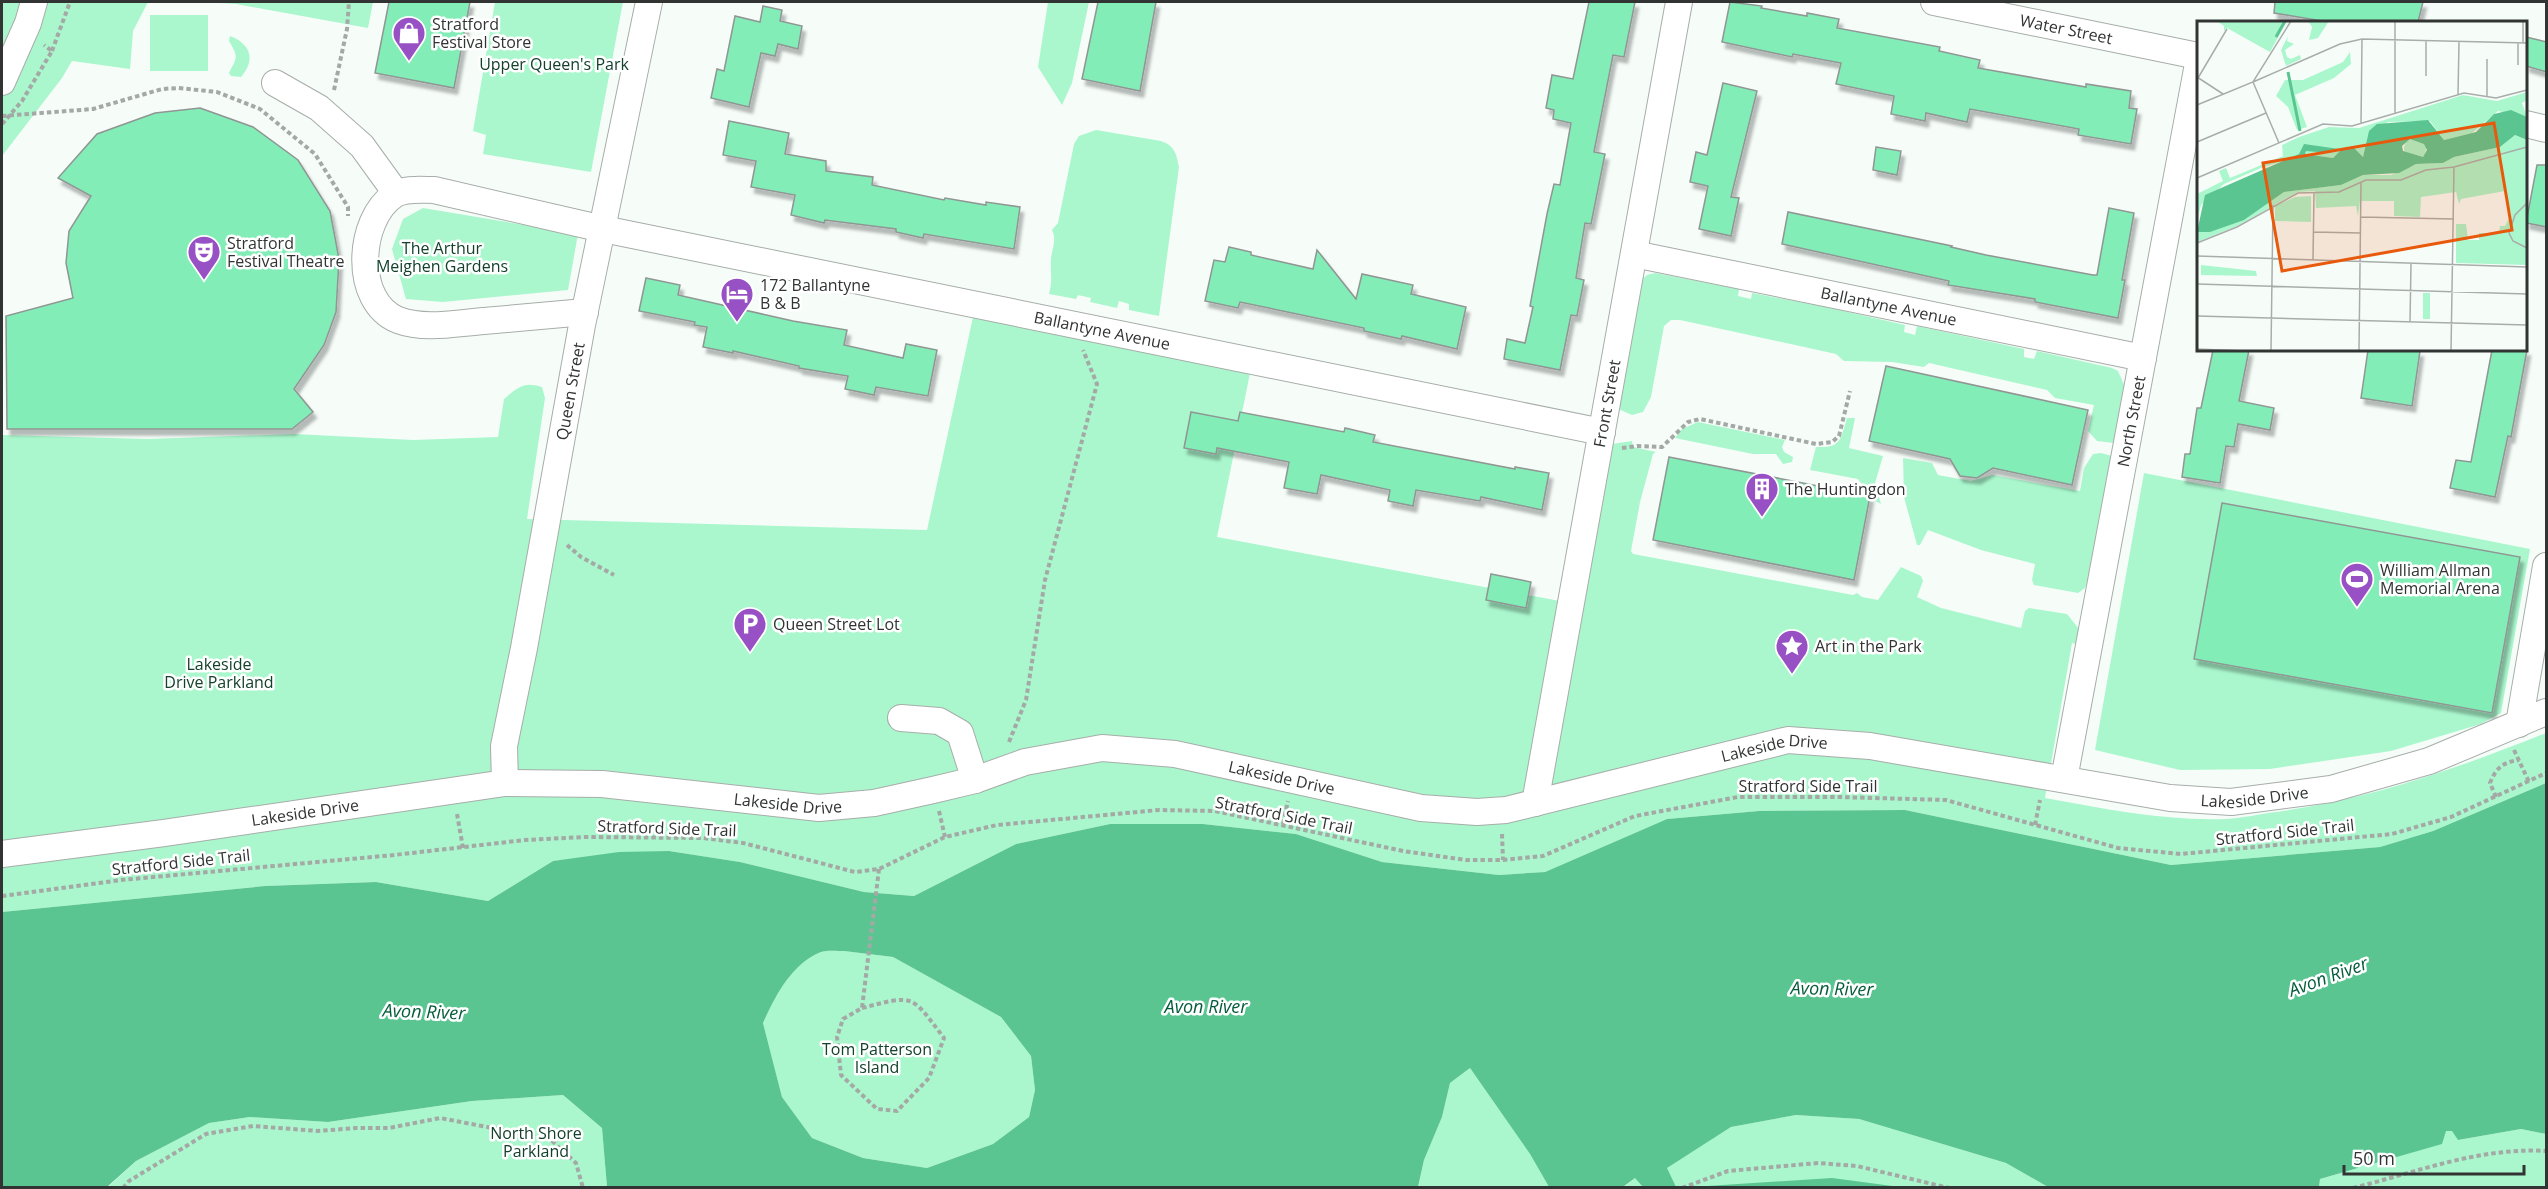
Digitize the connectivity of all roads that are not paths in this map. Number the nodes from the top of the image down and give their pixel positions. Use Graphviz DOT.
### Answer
graph roads {
  1 [pos="34,2"];
  2 [pos="649,2"];
  3 [pos="1680,2"];
  4 [pos="1934,2"];
  5 [pos="2197,56"];
  6 [pos="2197,74"];
  7 [pos="2,82"];
  8 [pos="274,83"];
  9 [pos="2527,124"];
  10 [pos="2547,129"];
  11 [pos="396,193"];
  12 [pos="603,229"];
  13 [pos="1634,254"];
  14 [pos="585,312"];
  15 [pos="2143,358"];
  16 [pos="1600,442"];
  17 [pos="2547,566"];
  18 [pos="2547,712"];
  19 [pos="901,718"];
  20 [pos="2513,727"];
  21 [pos="985,776"];
  22 [pos="2064,779"];
  23 [pos="505,783"];
  24 [pos="1534,803"];
  25 [pos="2,854"];
  1 -- 7 [label="street"];
  2 -- 12 [label="street, Queen Street"];
  3 -- 13 [label="street, Front Street"];
  4 -- 5 [label="street, Water Street"];
  6 -- 15 [label="street, North Street"];
  8 -- 11 [label="street"];
  9 -- 10 [label="street"];
  11 -- 12 [label="street, Ballantyne Avenue"];
  11 -- 14 [label="street"];
  12 -- 14 [label="street, Queen Street"];
  12 -- 16 [label="street, Ballantyne Avenue"];
  13 -- 15 [label="street, Ballantyne Avenue"];
  13 -- 16 [label="street, Front Street"];
  14 -- 23 [label="street, Queen Street"];
  15 -- 22 [label="street, North Street"];
  16 -- 24 [label="street, Front Street"];
  17 -- 20 [label="street"];
  18 -- 20 [label="street, Lakeside Drive"];
  19 -- 21 [label="street"];
  20 -- 22 [label="street, Lakeside Drive"];
  21 -- 23 [label="street, Lakeside Drive"];
  21 -- 24 [label="street, Lakeside Drive"];
  22 -- 24 [label="street, Lakeside Drive"];
  23 -- 25 [label="street, Lakeside Drive"];
}
